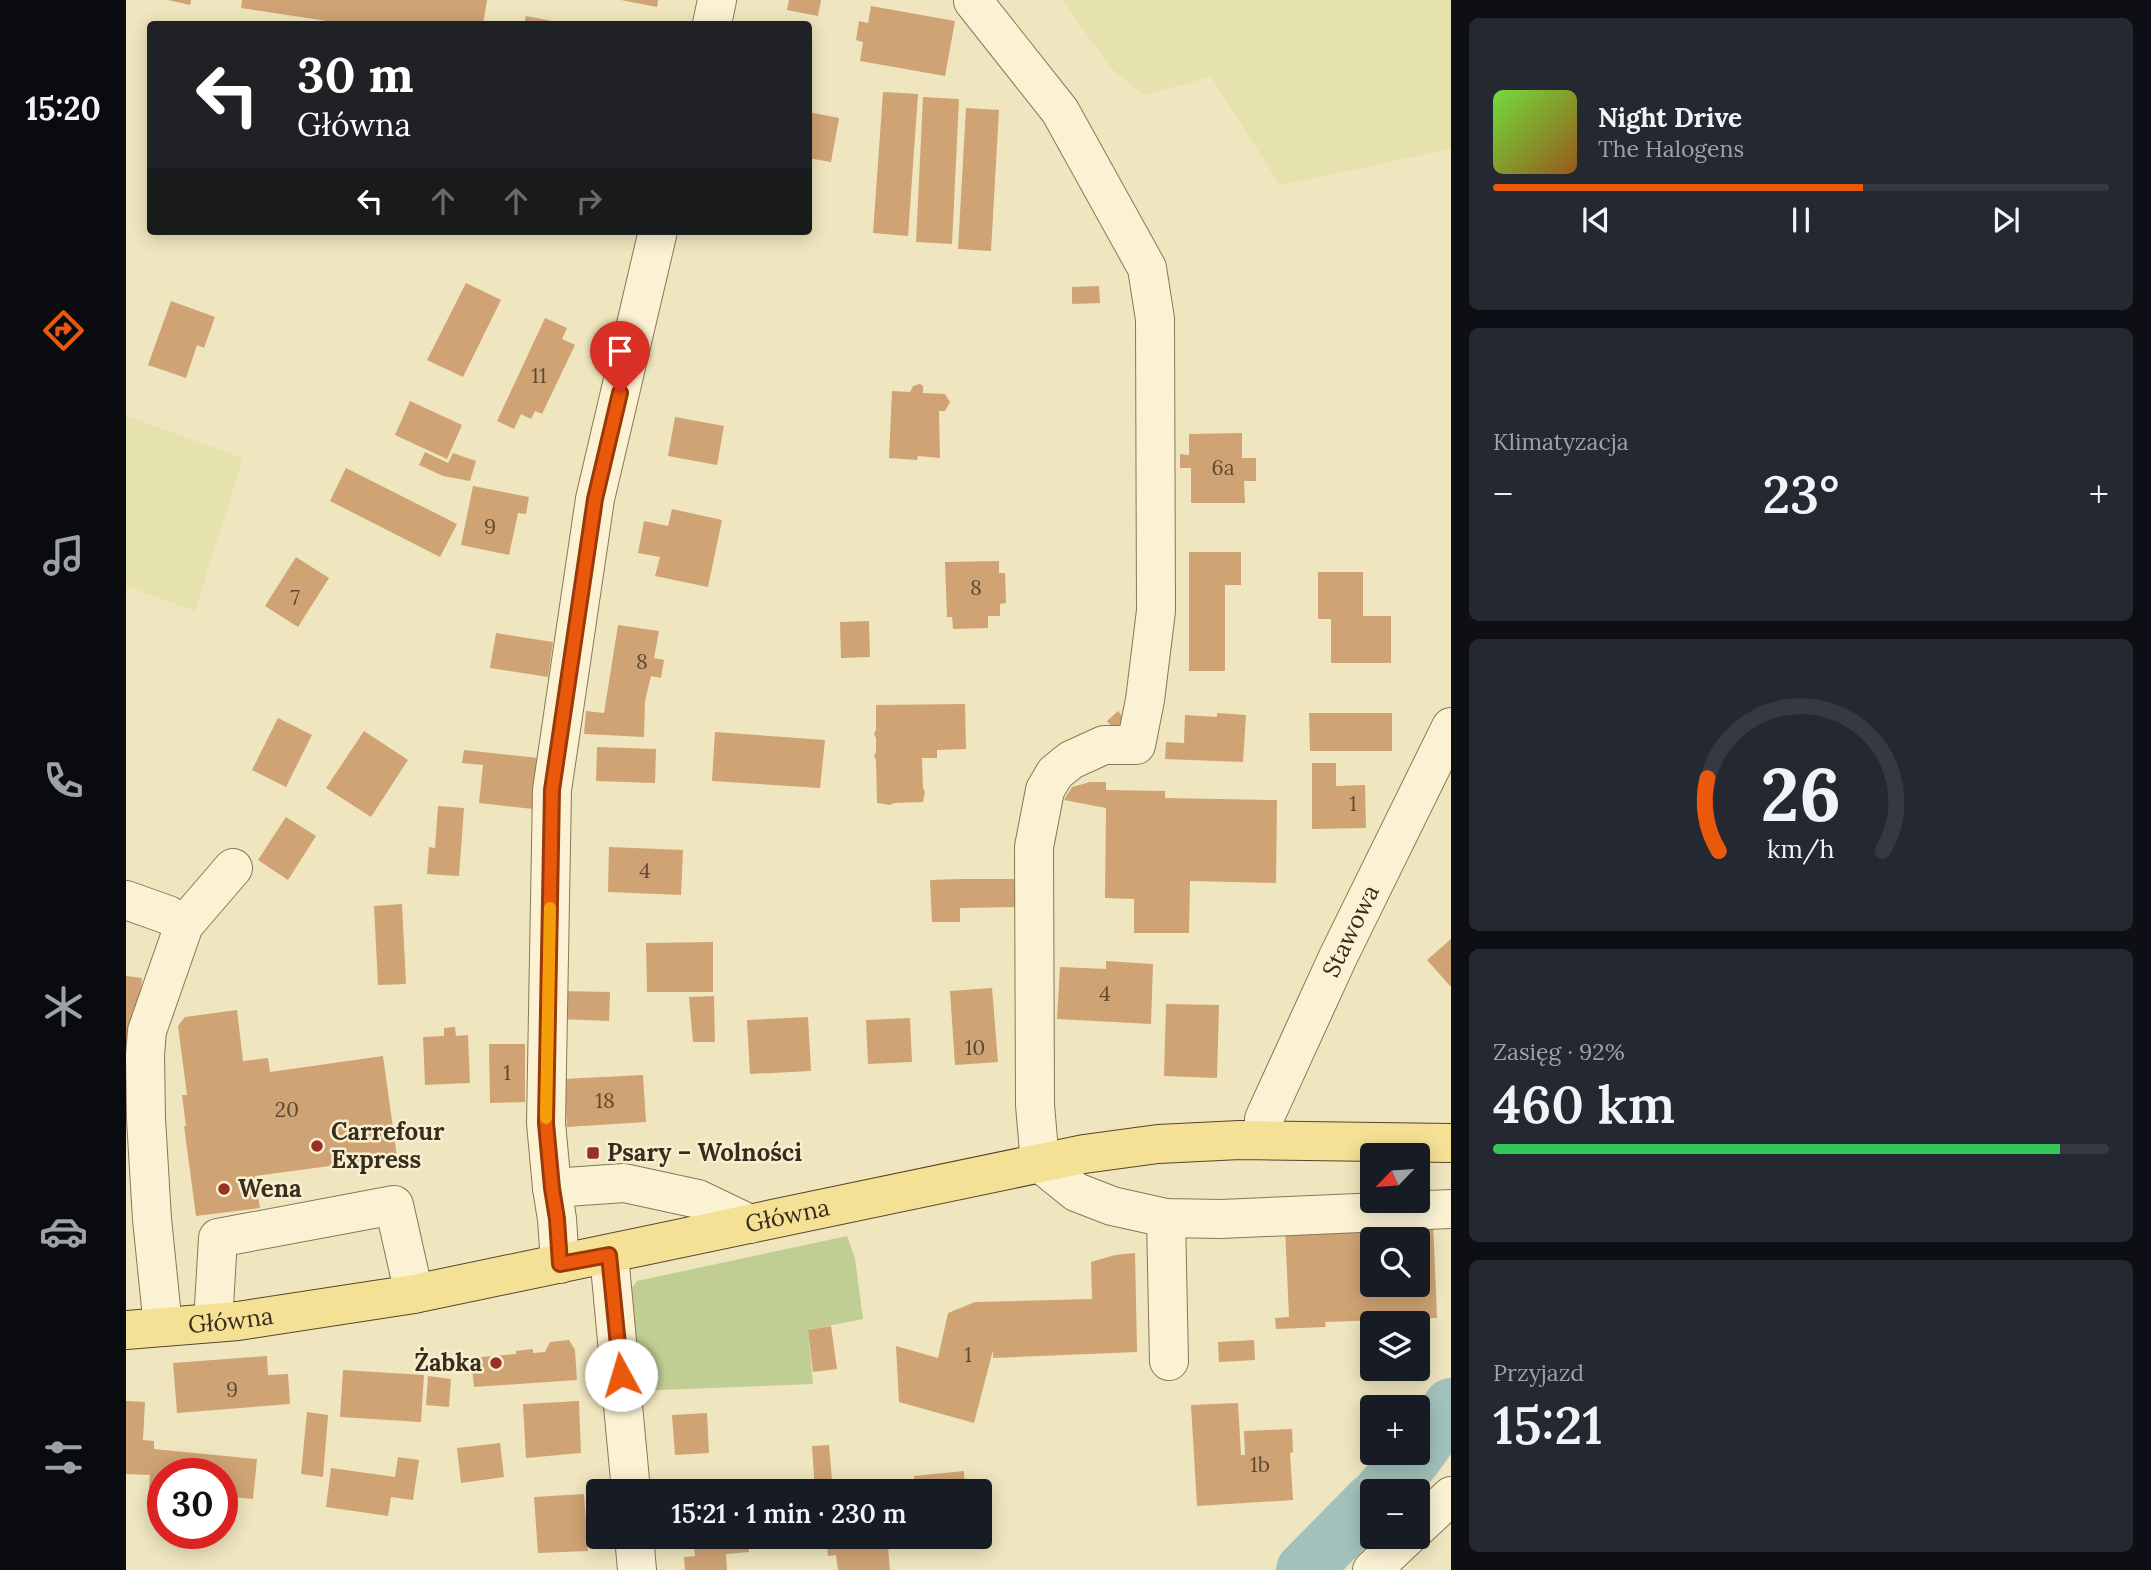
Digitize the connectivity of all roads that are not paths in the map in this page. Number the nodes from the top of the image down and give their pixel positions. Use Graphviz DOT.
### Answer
graph roads {
  1 [pos="717,0"];
  2 [pos="973,1"];
  3 [pos="713,21"];
  4 [pos="657,235"];
  5 [pos="1451,727"];
  6 [pos="233,868"];
  7 [pos="126,900"];
  8 [pos="184,925"];
  9 [pos="1273,1140"];
  10 [pos="1451,1143"];
  11 [pos="1040,1163"];
  12 [pos="552,1188"];
  13 [pos="1451,1209"];
  14 [pos="1166,1218"];
  15 [pos="750,1224"];
  16 [pos="609,1255"];
  17 [pos="560,1264"];
  18 [pos="414,1294"];
  19 [pos="213,1324"];
  20 [pos="144,1329"];
  21 [pos="1169,1361"];
  22 [pos="630,1479"];
  23 [pos="1451,1496"];
  24 [pos="1430,1516"];
  25 [pos="635,1549"];
  26 [pos="1394,1549"];
  27 [pos="637,1570"];
  28 [pos="1372,1570"];
  1 -- 3 [label="street"];
  2 -- 11 [label="street"];
  4 -- 12 [label="street"];
  5 -- 9 [label="street, Stawowa"];
  6 -- 8 [label="street"];
  7 -- 8 [label="street"];
  8 -- 20 [label="street"];
  9 -- 10 [label="main road, Główna"];
  9 -- 11 [label="main road, Główna"];
  11 -- 14 [label="street"];
  11 -- 15 [label="main road, Główna"];
  12 -- 15 [label="street"];
  12 -- 17 [label="street"];
  13 -- 14 [label="street"];
  14 -- 21 [label="street"];
  15 -- 16 [label="main road, Główna"];
  16 -- 17 [label="main road, Główna"];
  16 -- 22 [label="street"];
  17 -- 18 [label="main road, Główna"];
  18 -- 19 [label="main road, Główna"];
  18 -- 19 [label="street"];
  19 -- 20 [label="main road, Główna"];
  23 -- 24 [label="street"];
  25 -- 27 [label="street"];
  26 -- 28 [label="street"];
}
